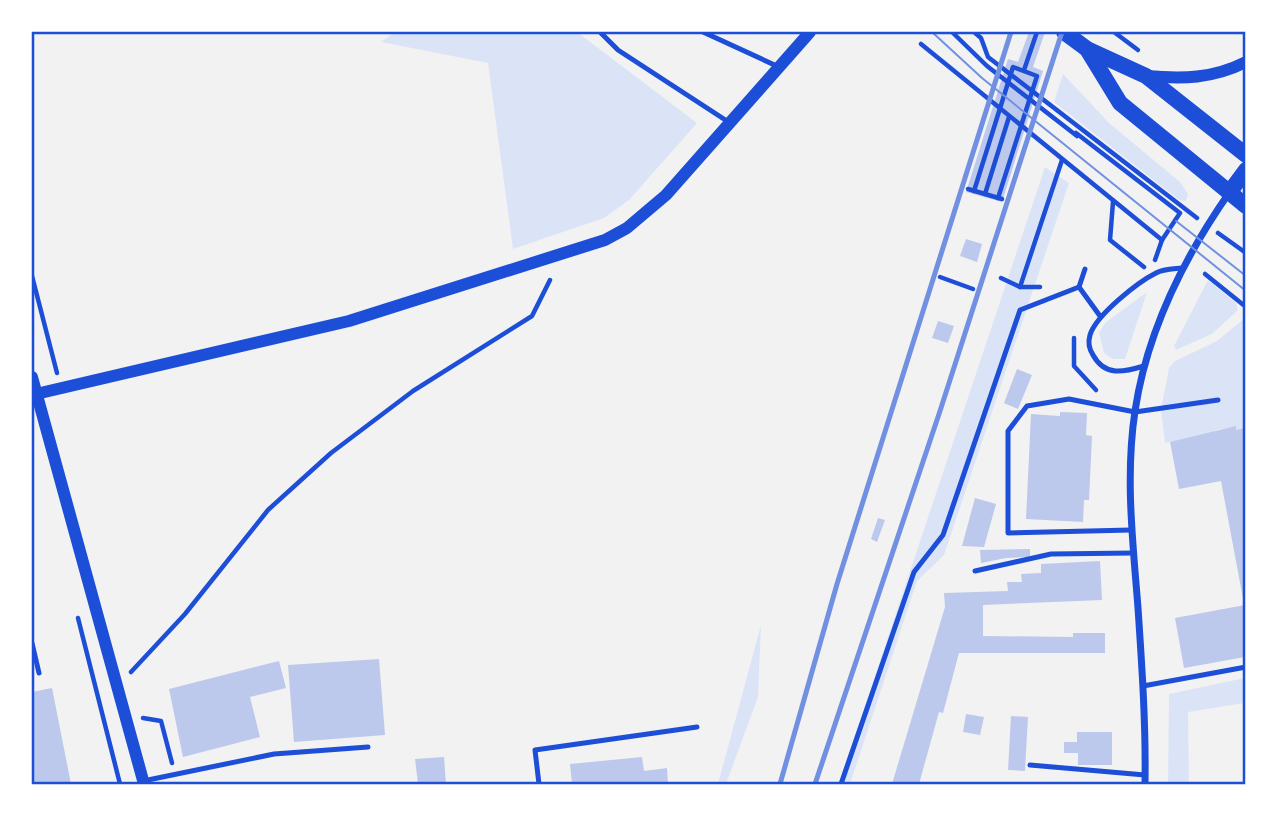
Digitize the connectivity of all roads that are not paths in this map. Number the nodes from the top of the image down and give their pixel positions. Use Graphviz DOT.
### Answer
graph roads {
  1 [pos="600,32"];
  2 [pos="703,32"];
  3 [pos="810,32"];
  4 [pos="1064,32"];
  5 [pos="1087,49"];
  6 [pos="1245,62"];
  7 [pos="779,67"];
  8 [pos="1146,76"];
  9 [pos="730,123"];
  10 [pos="1245,155"];
  11 [pos="1245,170"];
  12 [pos="1229,193"];
  13 [pos="1245,206"];
  14 [pos="1182,268"];
  15 [pos="1085,270"];
  16 [pos="1079,287"];
  17 [pos="1100,316"];
  18 [pos="1144,366"];
  19 [pos="32,377"];
  20 [pos="36,394"];
  21 [pos="1218,400"];
  22 [pos="1135,412"];
  23 [pos="1131,530"];
  24 [pos="1133,553"];
  25 [pos="975,571"];
  26 [pos="32,643"];
  27 [pos="1245,667"];
  28 [pos="39,673"];
  29 [pos="1143,686"];
  30 [pos="697,727"];
  31 [pos="368,747"];
  32 [pos="1030,765"];
  33 [pos="1145,775"];
  34 [pos="143,783"];
  35 [pos="539,785"];
  36 [pos="841,785"];
  37 [pos="1145,785"];
  1 -- 9 [label="lane"];
  2 -- 7 [label="lane"];
  3 -- 7 [label="street"];
  4 -- 5 [label="main road"];
  5 -- 8 [label="main road"];
  5 -- 12 [label="main road"];
  6 -- 8 [label="street"];
  7 -- 9 [label="street"];
  8 -- 10 [label="main road"];
  9 -- 20 [label="street"];
  11 -- 12 [label="main road"];
  12 -- 13 [label="main road"];
  12 -- 14 [label="street"];
  14 -- 17 [label="lane"];
  14 -- 18 [label="street"];
  15 -- 16 [label="lane"];
  16 -- 17 [label="lane"];
  16 -- 36 [label="lane"];
  17 -- 18 [label="lane"];
  18 -- 22 [label="street"];
  19 -- 20 [label="street"];
  20 -- 34 [label="street"];
  21 -- 22 [label="lane"];
  22 -- 23 [label="street"];
  22 -- 23 [label="lane"];
  23 -- 24 [label="street"];
  24 -- 25 [label="lane"];
  24 -- 29 [label="street"];
  26 -- 28 [label="lane"];
  27 -- 29 [label="lane"];
  29 -- 33 [label="street"];
  30 -- 35 [label="lane"];
  31 -- 34 [label="lane"];
  32 -- 33 [label="lane"];
  33 -- 37 [label="street"];
}
